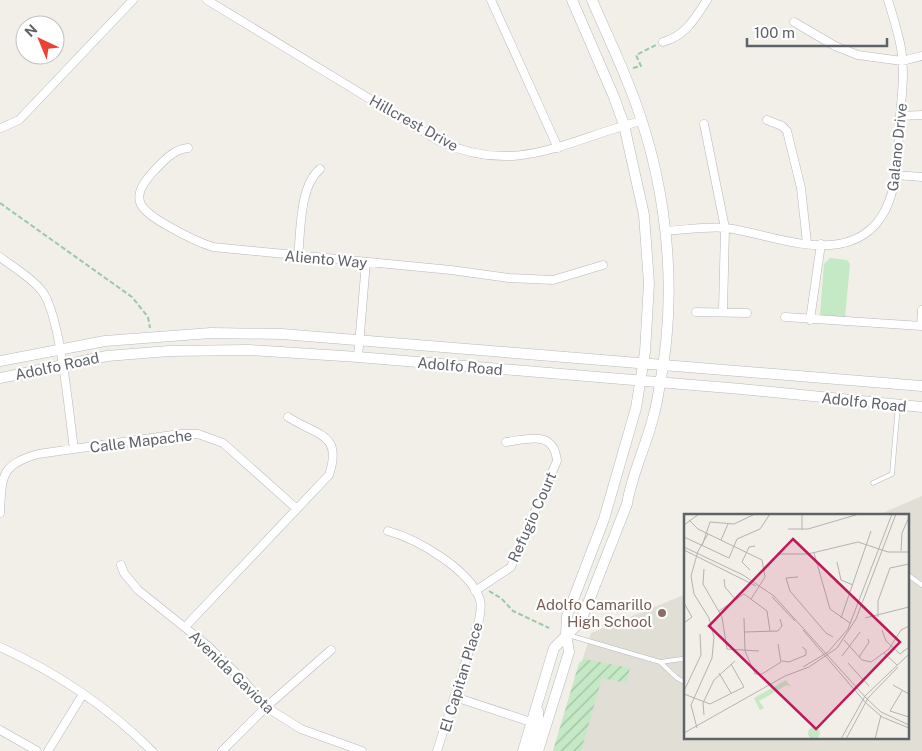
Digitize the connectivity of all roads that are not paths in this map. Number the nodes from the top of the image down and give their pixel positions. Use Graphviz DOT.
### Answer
graph roads {
  1 [pos="133,0"];
  2 [pos="207,0"];
  3 [pos="491,0"];
  4 [pos="572,0"];
  5 [pos="592,0"];
  6 [pos="707,0"];
  7 [pos="888,0"];
  8 [pos="794,22"];
  9 [pos="663,42"];
  10 [pos="922,56"];
  11 [pos="902,61"];
  12 [pos="922,115"];
  13 [pos="900,116"];
  14 [pos="767,120"];
  15 [pos="641,121"];
  16 [pos="704,124"];
  17 [pos="624,125"];
  18 [pos="1,128"];
  19 [pos="188,148"];
  20 [pos="558,148"];
  21 [pos="320,169"];
  22 [pos="896,175"];
  23 [pos="922,176"];
  24 [pos="725,228"];
  25 [pos="665,231"];
  26 [pos="807,244"];
  27 [pos="821,244"];
  28 [pos="0,257"];
  29 [pos="298,257"];
  30 [pos="366,262"];
  31 [pos="604,265"];
  32 [pos="922,310"];
  33 [pos="724,311"];
  34 [pos="696,312"];
  35 [pos="748,313"];
  36 [pos="785,317"];
  37 [pos="810,320"];
  38 [pos="921,326"];
  39 [pos="359,342"];
  40 [pos="59,349"];
  41 [pos="358,357"];
  42 [pos="0,361"];
  43 [pos="62,364"];
  44 [pos="643,365"];
  45 [pos="662,366"];
  46 [pos="0,378"];
  47 [pos="640,382"];
  48 [pos="660,384"];
  49 [pos="922,386"];
  50 [pos="898,406"];
  51 [pos="922,407"];
  52 [pos="288,417"];
  53 [pos="506,442"];
  54 [pos="74,449"];
  55 [pos="873,483"];
  56 [pos="296,508"];
  57 [pos="0,513"];
  58 [pos="388,531"];
  59 [pos="121,565"];
  60 [pos="910,576"];
  61 [pos="922,585"];
  62 [pos="476,591"];
  63 [pos="185,628"];
  64 [pos="566,634"];
  65 [pos="0,647"];
  66 [pos="331,650"];
  67 [pos="684,660"];
  68 [pos="660,662"];
  69 [pos="684,682"];
  70 [pos="83,694"];
  71 [pos="455,697"];
  72 [pos="536,706"];
  73 [pos="266,708"];
  74 [pos="531,722"];
  75 [pos="0,730"];
  76 [pos="36,751"];
  77 [pos="48,751"];
  78 [pos="152,751"];
  79 [pos="222,751"];
  80 [pos="362,751"];
  81 [pos="437,751"];
  82 [pos="523,751"];
  83 [pos="530,751"];
  84 [pos="538,751"];
  1 -- 18 [label="street"];
  2 -- 20 [label="street, Hillcrest Drive"];
  3 -- 20 [label="street"];
  4 -- 17 [label="main road"];
  5 -- 15 [label="main road"];
  6 -- 9 [label="street"];
  7 -- 11 [label="street, Galano Drive"];
  8 -- 11 [label="street"];
  10 -- 11 [label="street"];
  11 -- 13 [label="street, Galano Drive"];
  12 -- 13 [label="street"];
  13 -- 22 [label="street, Galano Drive"];
  14 -- 26 [label="street"];
  15 -- 17 [label="street, Hillcrest Drive"];
  15 -- 25 [label="main road"];
  16 -- 24 [label="street"];
  17 -- 20 [label="street, Hillcrest Drive"];
  17 -- 44 [label="main road"];
  19 -- 29 [label="street, Aliento Way"];
  21 -- 29 [label="street"];
  22 -- 23 [label="street"];
  22 -- 27 [label="street, Galano Drive"];
  24 -- 25 [label="street, Galano Drive"];
  24 -- 26 [label="street, Galano Drive"];
  24 -- 33 [label="street"];
  25 -- 45 [label="main road"];
  26 -- 27 [label="street, Galano Drive"];
  27 -- 37 [label="street"];
  28 -- 40 [label="street"];
  29 -- 30 [label="street, Aliento Way"];
  30 -- 31 [label="street, Aliento Way"];
  30 -- 39 [label="street"];
  32 -- 38 [label="street"];
  33 -- 34 [label="street"];
  33 -- 35 [label="street"];
  36 -- 37 [label="street"];
  37 -- 38 [label="street"];
  39 -- 40 [label="main road, Adolfo Road"];
  39 -- 41 [label="street"];
  39 -- 44 [label="main road, Adolfo Road"];
  40 -- 42 [label="main road, Adolfo Road"];
  40 -- 43 [label="street"];
  41 -- 43 [label="main road, Adolfo Road"];
  41 -- 47 [label="main road, Adolfo Road"];
  43 -- 46 [label="main road, Adolfo Road"];
  43 -- 54 [label="street"];
  44 -- 45 [label="main road, Adolfo Road"];
  44 -- 47 [label="main road"];
  45 -- 48 [label="main road"];
  45 -- 49 [label="main road, Adolfo Road"];
  47 -- 48 [label="main road, Adolfo Road"];
  47 -- 64 [label="main road"];
  48 -- 50 [label="main road, Adolfo Road"];
  48 -- 64 [label="main road"];
  50 -- 51 [label="main road, Adolfo Road"];
  50 -- 55 [label="lane"];
  52 -- 56 [label="street"];
  53 -- 62 [label="street, Refugio Court"];
  54 -- 56 [label="street, Calle Mapache"];
  54 -- 57 [label="street, Calle Mapache"];
  56 -- 63 [label="street"];
  58 -- 62 [label="street"];
  59 -- 63 [label="street, Avenida Gaviota"];
  60 -- 61 [label="lane"];
  62 -- 71 [label="street, El Capitan Place"];
  63 -- 73 [label="street, Avenida Gaviota"];
  64 -- 68 [label="lane"];
  64 -- 72 [label="main road"];
  64 -- 84 [label="main road"];
  65 -- 70 [label="street"];
  66 -- 73 [label="street"];
  67 -- 68 [label="lane"];
  68 -- 69 [label="lane"];
  70 -- 77 [label="street"];
  70 -- 78 [label="street"];
  71 -- 74 [label="street"];
  71 -- 81 [label="street, El Capitan Place"];
  72 -- 74 [label="main road"];
  72 -- 83 [label="main road"];
  73 -- 79 [label="street"];
  73 -- 80 [label="street, Avenida Gaviota"];
  74 -- 82 [label="main road"];
  75 -- 76 [label="street"];
}
